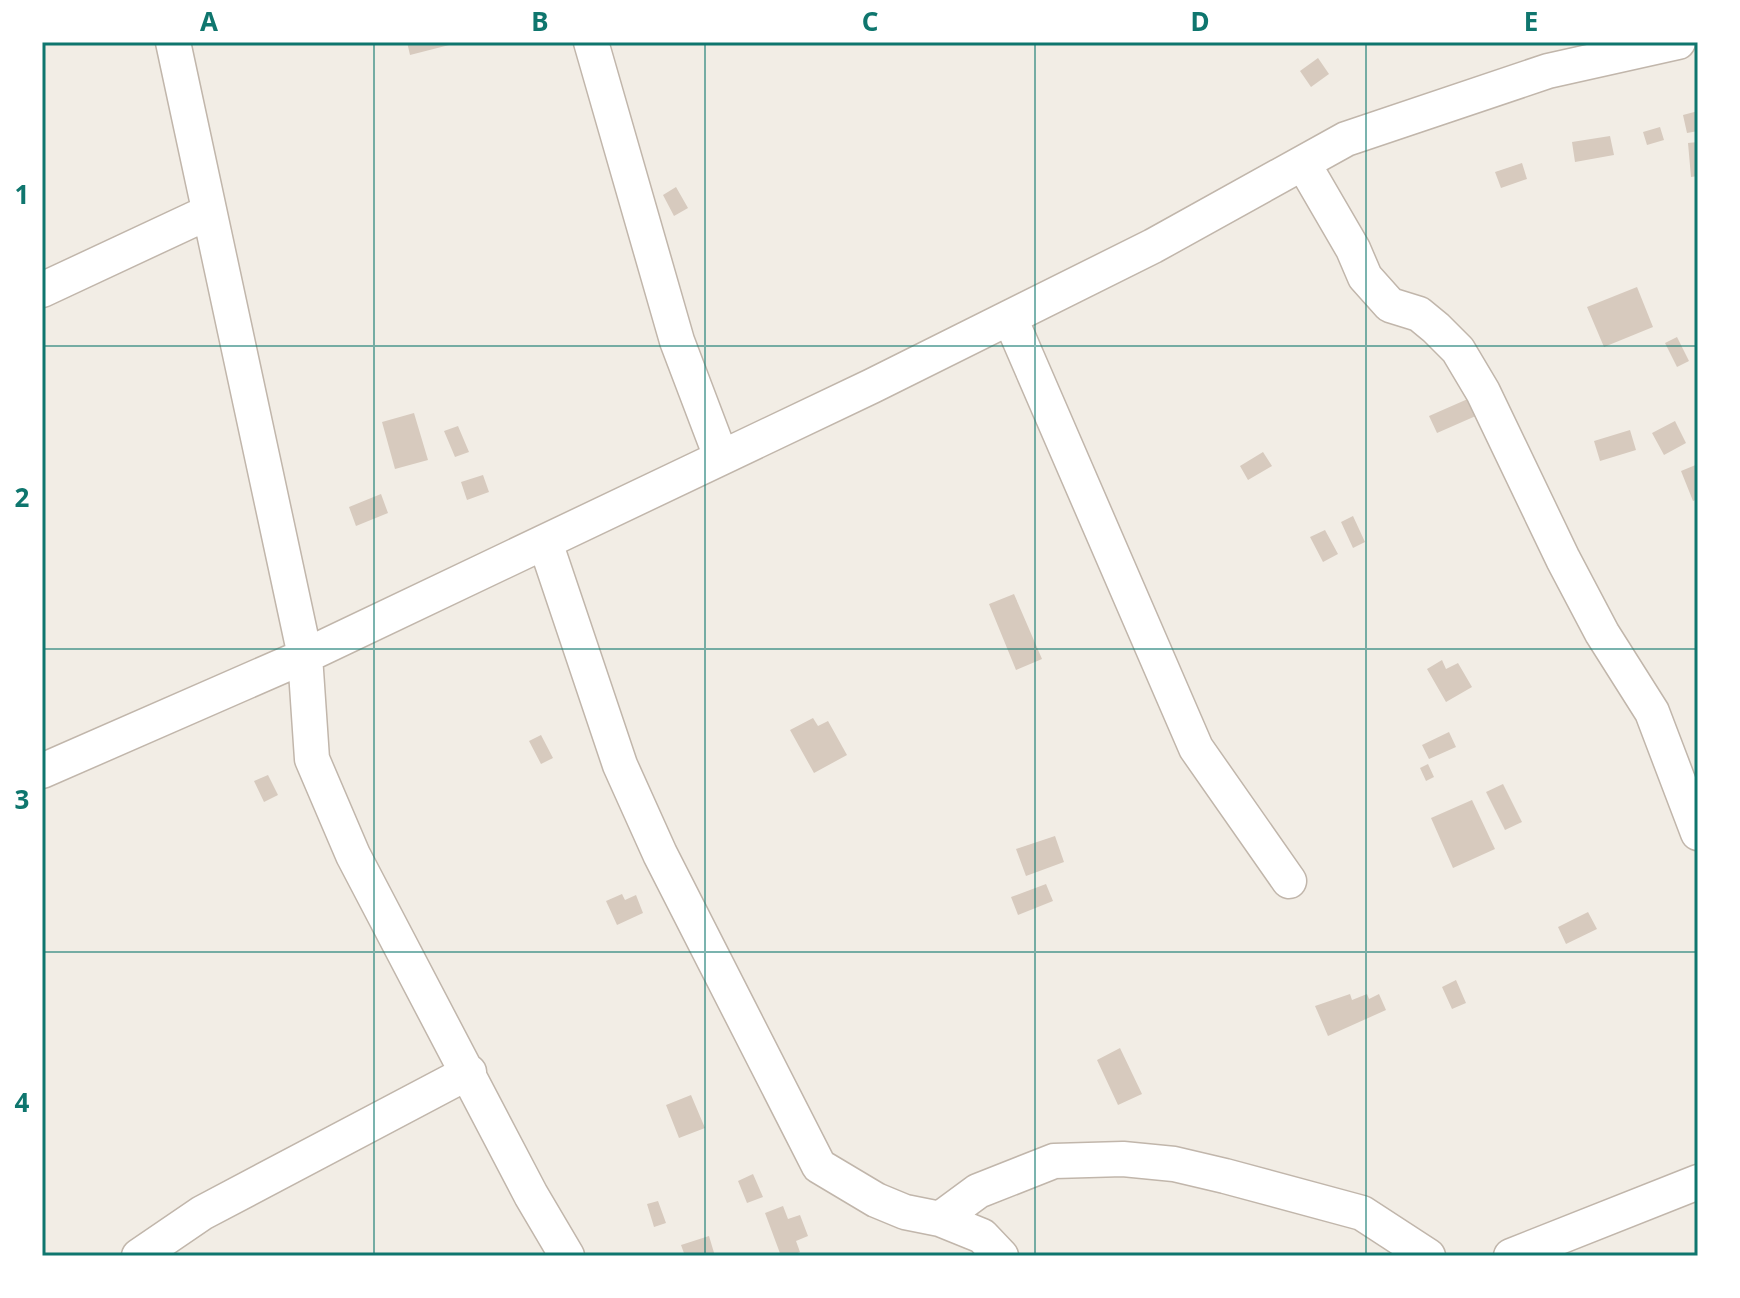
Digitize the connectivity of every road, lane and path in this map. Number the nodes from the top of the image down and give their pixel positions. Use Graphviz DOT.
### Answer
graph roads {
  1 [pos="173,42"];
  2 [pos="591,42"];
  3 [pos="1678,42"];
  4 [pos="1303,163"];
  5 [pos="209,212"];
  6 [pos="42,290"];
  7 [pos="1010,318"];
  8 [pos="721,457"];
  9 [pos="545,542"];
  10 [pos="305,656"];
  11 [pos="42,771"];
  12 [pos="1698,833"];
  13 [pos="1289,881"];
  14 [pos="469,1072"];
  15 [pos="1698,1182"];
  16 [pos="940,1219"];
  17 [pos="139,1256"];
  18 [pos="567,1256"];
  19 [pos="1001,1256"];
  20 [pos="1428,1256"];
  21 [pos="1511,1256"];
  1 -- 5 [label="street"];
  2 -- 8 [label="street"];
  3 -- 4 [label="street"];
  4 -- 7 [label="street"];
  4 -- 12 [label="street"];
  5 -- 6 [label="street"];
  5 -- 10 [label="street"];
  7 -- 8 [label="street"];
  7 -- 13 [label="street"];
  8 -- 9 [label="street"];
  9 -- 10 [label="street"];
  9 -- 16 [label="street"];
  10 -- 11 [label="street"];
  10 -- 14 [label="street"];
  14 -- 17 [label="street"];
  14 -- 18 [label="street"];
  15 -- 21 [label="street"];
  16 -- 19 [label="street"];
  16 -- 20 [label="street"];
}
